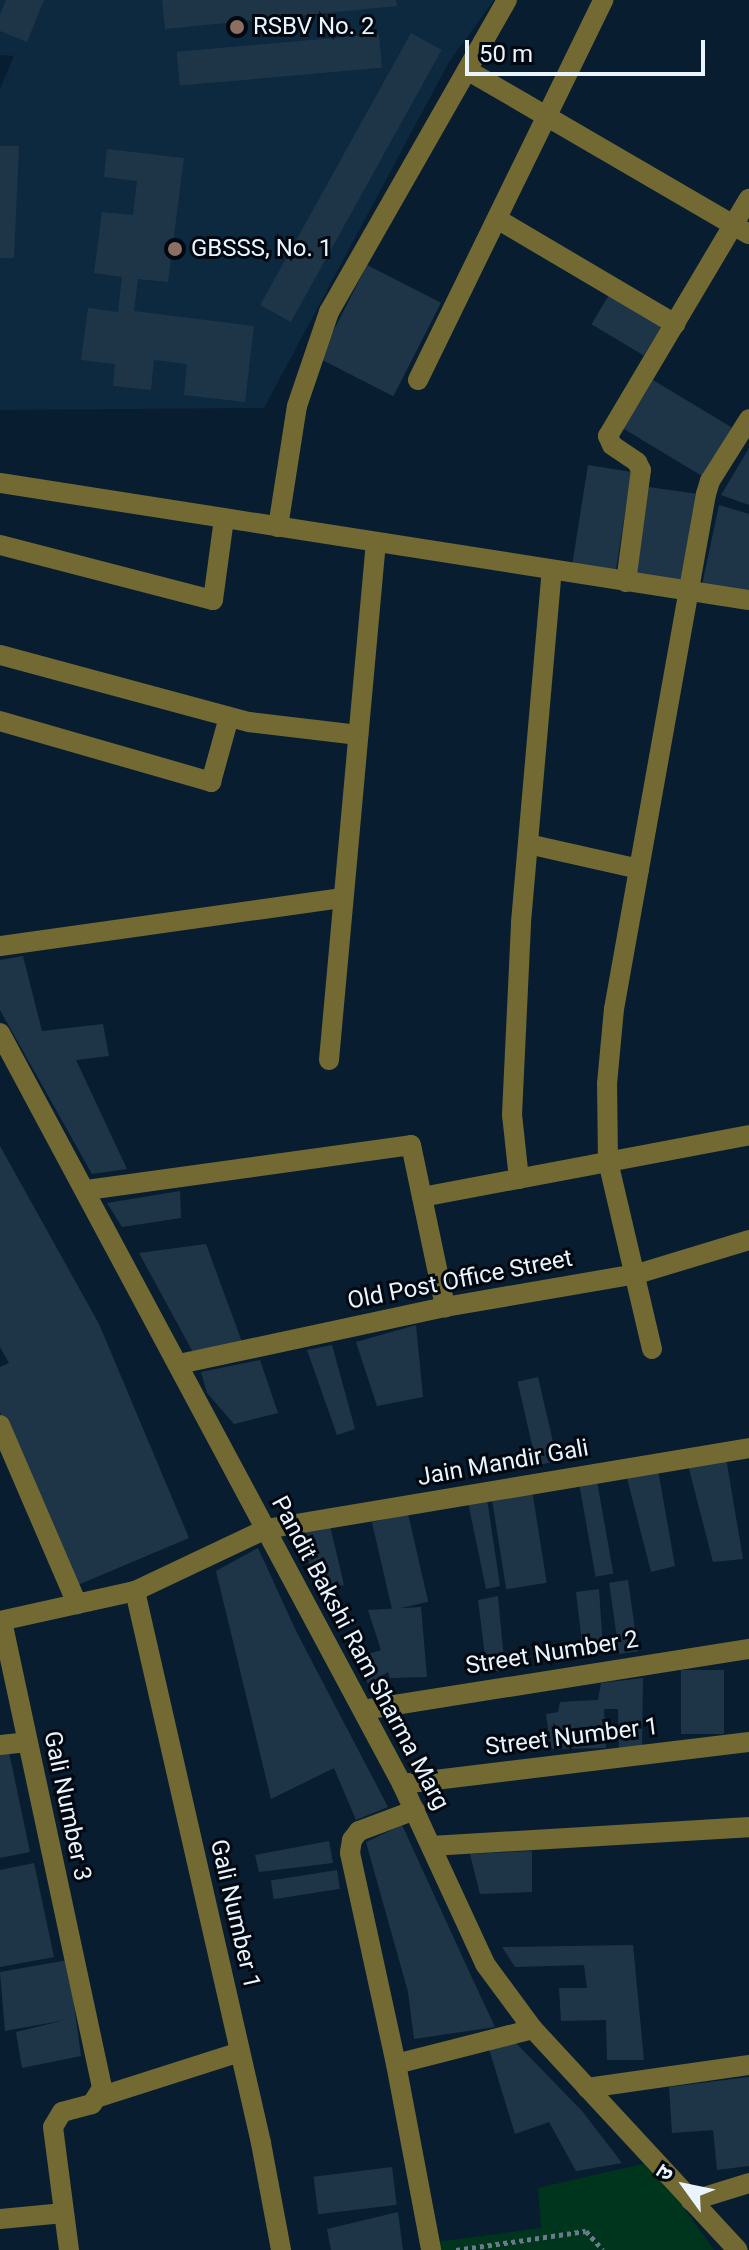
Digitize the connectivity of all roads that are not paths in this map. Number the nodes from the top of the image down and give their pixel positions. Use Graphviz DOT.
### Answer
graph roads {
  1 [pos="507,0"];
  2 [pos="603,0"];
  3 [pos="467,70"];
  4 [pos="546,117"];
  5 [pos="749,199"];
  6 [pos="497,219"];
  7 [pos="742,229"];
  8 [pos="675,324"];
  9 [pos="418,380"];
  10 [pos="749,419"];
  11 [pos="0,483"];
  12 [pos="224,519"];
  13 [pos="278,527"];
  14 [pos="376,542"];
  15 [pos="0,545"];
  16 [pos="552,571"];
  17 [pos="626,582"];
  18 [pos="690,593"];
  19 [pos="749,600"];
  20 [pos="0,655"];
  21 [pos="229,717"];
  22 [pos="0,721"];
  23 [pos="358,735"];
  24 [pos="528,844"];
  25 [pos="639,869"];
  26 [pos="343,898"];
  27 [pos="0,946"];
  28 [pos="0,1033"];
  29 [pos="329,1060"];
  30 [pos="749,1135"];
  31 [pos="608,1162"];
  32 [pos="519,1179"];
  33 [pos="87,1190"];
  34 [pos="422,1197"];
  35 [pos="749,1240"];
  36 [pos="637,1274"];
  37 [pos="445,1307"];
  38 [pos="652,1349"];
  39 [pos="179,1364"];
  40 [pos="0,1425"];
  41 [pos="749,1448"];
  42 [pos="266,1529"];
  43 [pos="135,1591"];
  44 [pos="77,1604"];
  45 [pos="1,1621"];
  46 [pos="749,1649"];
  47 [pos="363,1710"];
  48 [pos="27,1742"];
  49 [pos="749,1742"];
  50 [pos="0,1745"];
  51 [pos="402,1784"];
  52 [pos="415,1810"];
  53 [pos="749,1827"];
  54 [pos="431,1846"];
  55 [pos="533,2029"];
  56 [pos="240,2052"];
  57 [pos="396,2064"];
  58 [pos="749,2065"];
  59 [pos="587,2088"];
  60 [pos="99,2097"];
  61 [pos="749,2183"];
  62 [pos="691,2201"];
  63 [pos="64,2213"];
  64 [pos="0,2219"];
  65 [pos="69,2250"];
  66 [pos="281,2250"];
  67 [pos="431,2250"];
  68 [pos="738,2250"];
  1 -- 3 [label="street"];
  2 -- 4 [label="street"];
  3 -- 4 [label="street"];
  3 -- 13 [label="street"];
  4 -- 6 [label="street"];
  4 -- 7 [label="street"];
  5 -- 7 [label="street"];
  6 -- 8 [label="street"];
  6 -- 9 [label="street"];
  7 -- 8 [label="street"];
  8 -- 17 [label="street"];
  10 -- 18 [label="street"];
  11 -- 12 [label="street"];
  12 -- 13 [label="street"];
  12 -- 15 [label="street"];
  13 -- 14 [label="street"];
  14 -- 16 [label="street"];
  14 -- 23 [label="street"];
  16 -- 17 [label="street"];
  16 -- 24 [label="street"];
  17 -- 18 [label="street"];
  18 -- 19 [label="street"];
  18 -- 25 [label="street"];
  20 -- 21 [label="street"];
  21 -- 22 [label="street"];
  21 -- 23 [label="street"];
  23 -- 26 [label="street"];
  24 -- 25 [label="street"];
  24 -- 32 [label="street"];
  25 -- 31 [label="street"];
  26 -- 27 [label="street"];
  26 -- 29 [label="street"];
  28 -- 33 [label="street, Pandit Bakshi Ram Sharma Marg"];
  30 -- 31 [label="street"];
  31 -- 32 [label="street"];
  31 -- 36 [label="street"];
  32 -- 34 [label="street"];
  33 -- 34 [label="street"];
  33 -- 39 [label="street, Pandit Bakshi Ram Sharma Marg"];
  34 -- 37 [label="street"];
  35 -- 36 [label="street, Old Post Office Street"];
  36 -- 37 [label="street, Old Post Office Street"];
  36 -- 38 [label="street"];
  37 -- 39 [label="street, Old Post Office Street"];
  39 -- 42 [label="street, Pandit Bakshi Ram Sharma Marg"];
  40 -- 44 [label="street"];
  41 -- 42 [label="street, Jain Mandir Gali"];
  42 -- 43 [label="street, Jain Mandir Gali"];
  42 -- 47 [label="street, Pandit Bakshi Ram Sharma Marg"];
  43 -- 44 [label="street, Jain Mandir Gali"];
  43 -- 56 [label="street, Gali Number 1"];
  44 -- 45 [label="street, Jain Mandir Gali"];
  45 -- 48 [label="street, Gali Number 3"];
  46 -- 47 [label="street, Street Number 2"];
  47 -- 51 [label="street, Pandit Bakshi Ram Sharma Marg"];
  48 -- 50 [label="street"];
  48 -- 60 [label="street, Gali Number 3"];
  49 -- 51 [label="street, Street Number 1"];
  51 -- 52 [label="street, Pandit Bakshi Ram Sharma Marg"];
  52 -- 54 [label="street, Pandit Bakshi Ram Sharma Marg"];
  52 -- 57 [label="street"];
  53 -- 54 [label="street"];
  54 -- 55 [label="street, Pandit Bakshi Ram Sharma Marg"];
  55 -- 57 [label="street"];
  55 -- 59 [label="street, Pandit Bakshi Ram Sharma Marg"];
  56 -- 60 [label="street"];
  56 -- 66 [label="street, Gali Number 1"];
  57 -- 67 [label="street"];
  58 -- 59 [label="street"];
  59 -- 62 [label="street, Pandit Bakshi Ram Sharma Marg"];
  60 -- 63 [label="street"];
  61 -- 62 [label="street"];
  62 -- 68 [label="street, Pandit Bakshi Ram Sharma Marg"];
  63 -- 64 [label="street"];
  63 -- 65 [label="street"];
}
